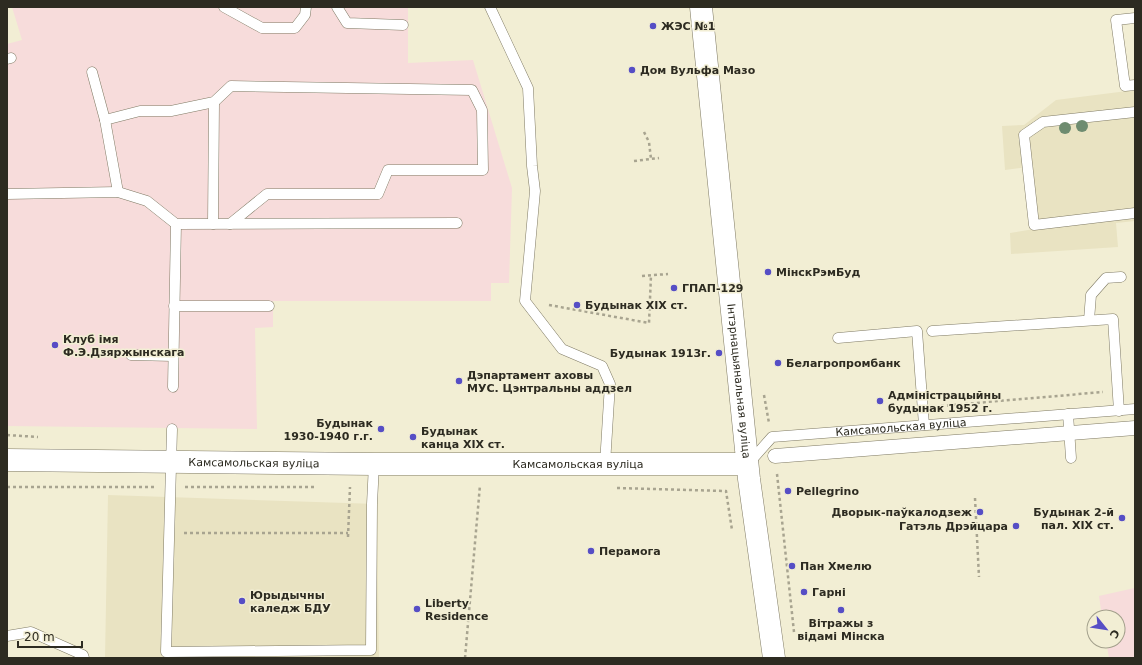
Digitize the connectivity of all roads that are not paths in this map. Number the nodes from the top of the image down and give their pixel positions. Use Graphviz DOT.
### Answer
graph roads {
  1 [pos="224,7"];
  2 [pos="306,7"];
  3 [pos="337,7"];
  4 [pos="490,7"];
  5 [pos="701,7"];
  6 [pos="1135,18"];
  7 [pos="403,25"];
  8 [pos="92,72"];
  9 [pos="1135,85"];
  10 [pos="214,102"];
  11 [pos="1135,112"];
  12 [pos="105,120"];
  13 [pos="118,192"];
  14 [pos="7,194"];
  15 [pos="1135,212"];
  16 [pos="457,223"];
  17 [pos="176,224"];
  18 [pos="213,224"];
  19 [pos="230,224"];
  20 [pos="1121,276"];
  21 [pos="174,306"];
  22 [pos="269,306"];
  23 [pos="1089,320"];
  24 [pos="932,331"];
  25 [pos="838,338"];
  26 [pos="130,355"];
  27 [pos="173,356"];
  28 [pos="173,387"];
  29 [pos="1135,409"];
  30 [pos="1119,411"];
  31 [pos="1068,414"];
  32 [pos="924,426"];
  33 [pos="1135,428"];
  34 [pos="172,429"];
  35 [pos="1069,433"];
  36 [pos="775,456"];
  37 [pos="1071,458"];
  38 [pos="7,460"];
  39 [pos="172,461"];
  40 [pos="374,464"];
  41 [pos="605,464"];
  42 [pos="747,464"];
  43 [pos="7,636"];
  44 [pos="84,658"];
  45 [pos="774,658"];
  1 -- 2 [label="lane"];
  3 -- 7 [label="lane"];
  4 -- 41 [label="lane"];
  5 -- 42 [label="main road, Інтэрнацыянальная вуліца"];
  6 -- 9 [label="lane"];
  8 -- 12 [label="lane"];
  10 -- 12 [label="lane"];
  10 -- 18 [label="lane"];
  10 -- 19 [label="lane"];
  11 -- 15 [label="lane"];
  12 -- 13 [label="lane"];
  13 -- 14 [label="lane"];
  13 -- 17 [label="lane"];
  16 -- 19 [label="lane"];
  17 -- 18 [label="lane"];
  17 -- 21 [label="lane"];
  18 -- 19 [label="lane"];
  20 -- 23 [label="lane"];
  21 -- 22 [label="lane"];
  21 -- 27 [label="lane"];
  23 -- 24 [label="lane"];
  23 -- 30 [label="lane"];
  25 -- 32 [label="lane"];
  26 -- 27 [label="lane"];
  27 -- 28 [label="lane"];
  29 -- 30 [label="lane, Камсамольская вуліца"];
  30 -- 31 [label="lane, Камсамольская вуліца"];
  31 -- 32 [label="lane, Камсамольская вуліца"];
  31 -- 35 [label="lane"];
  32 -- 42 [label="lane, Камсамольская вуліца"];
  33 -- 35 [label="street, Камсамольская вуліца"];
  34 -- 39 [label="lane"];
  35 -- 36 [label="street, Камсамольская вуліца"];
  35 -- 37 [label="lane"];
  38 -- 39 [label="main road, Камсамольская вуліца"];
  39 -- 40 [label="main road, Камсамольская вуліца"];
  39 -- 40 [label="lane"];
  40 -- 41 [label="main road, Камсамольская вуліца"];
  41 -- 42 [label="main road, Камсамольская вуліца"];
  42 -- 45 [label="main road, Інтэрнацыянальная вуліца"];
  43 -- 44 [label="lane"];
}
